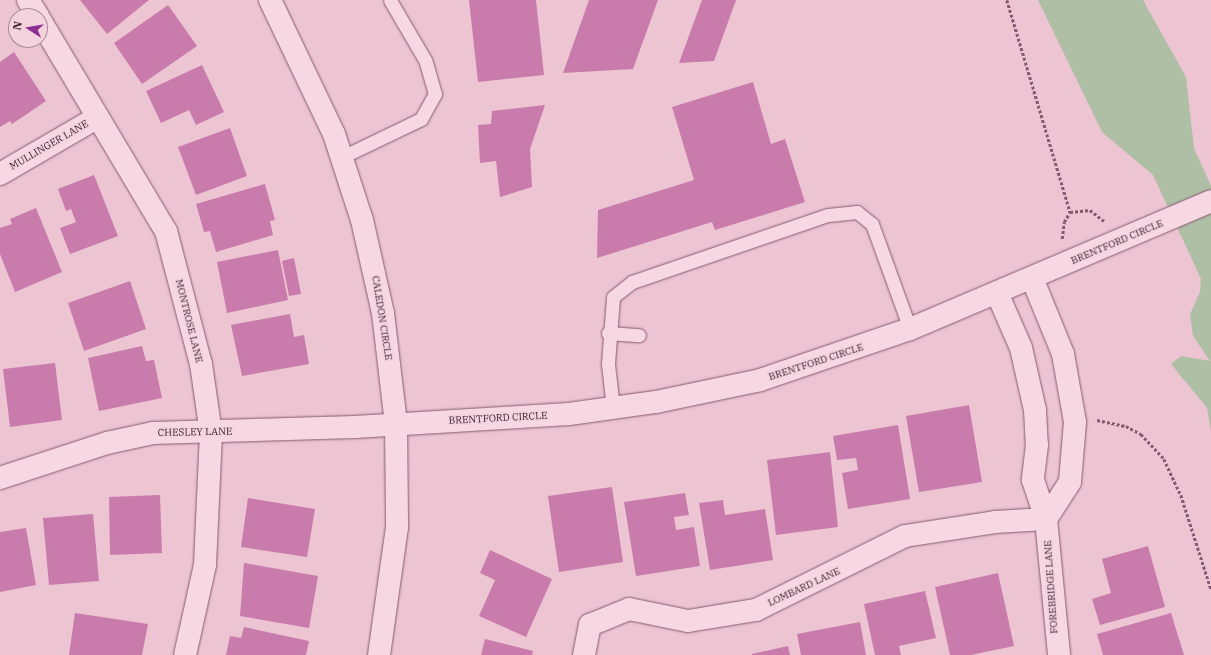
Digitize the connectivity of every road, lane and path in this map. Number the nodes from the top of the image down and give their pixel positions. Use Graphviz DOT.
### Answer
graph roads {
  1 [pos="270,0"];
  2 [pos="390,0"];
  3 [pos="1007,0"];
  4 [pos="48,33"];
  5 [pos="98,117"];
  6 [pos="342,157"];
  7 [pos="0,174"];
  8 [pos="1211,201"];
  9 [pos="1125,238"];
  10 [pos="1032,278"];
  11 [pos="997,293"];
  12 [pos="910,329"];
  13 [pos="608,334"];
  14 [pos="639,335"];
  15 [pos="613,408"];
  16 [pos="1075,422"];
  17 [pos="396,424"];
  18 [pos="210,433"];
  19 [pos="0,478"];
  20 [pos="1046,519"];
  21 [pos="1211,589"];
  22 [pos="185,655"];
  23 [pos="379,655"];
  24 [pos="584,655"];
  25 [pos="1058,655"];
  1 -- 6 [label="street, CALEDON CIRCLE"];
  2 -- 6 [label="lane"];
  3 -- 9 [label="path"];
  4 -- 5 [label="street, MONTROSE LANE"];
  5 -- 7 [label="street, MULLINGER LANE"];
  5 -- 18 [label="street, MONTROSE LANE"];
  6 -- 17 [label="street, CALEDON CIRCLE"];
  8 -- 9 [label="street, BRENTFORD CIRCLE"];
  9 -- 10 [label="street, BRENTFORD CIRCLE"];
  10 -- 11 [label="street, BRENTFORD CIRCLE"];
  10 -- 16 [label="street"];
  11 -- 12 [label="street, BRENTFORD CIRCLE"];
  11 -- 20 [label="street, FOREBRIDGE LANE"];
  12 -- 13 [label="lane"];
  12 -- 15 [label="street, BRENTFORD CIRCLE"];
  13 -- 14 [label="lane"];
  13 -- 15 [label="lane"];
  15 -- 17 [label="street, BRENTFORD CIRCLE"];
  16 -- 20 [label="street"];
  16 -- 21 [label="path"];
  17 -- 18 [label="street, CHESLEY LANE"];
  17 -- 23 [label="street, CALEDON CIRCLE"];
  18 -- 19 [label="street, CHESLEY LANE"];
  18 -- 22 [label="street, MONTROSE LANE"];
  20 -- 24 [label="street, LOMBARD LANE"];
  20 -- 25 [label="street, FOREBRIDGE LANE"];
}
